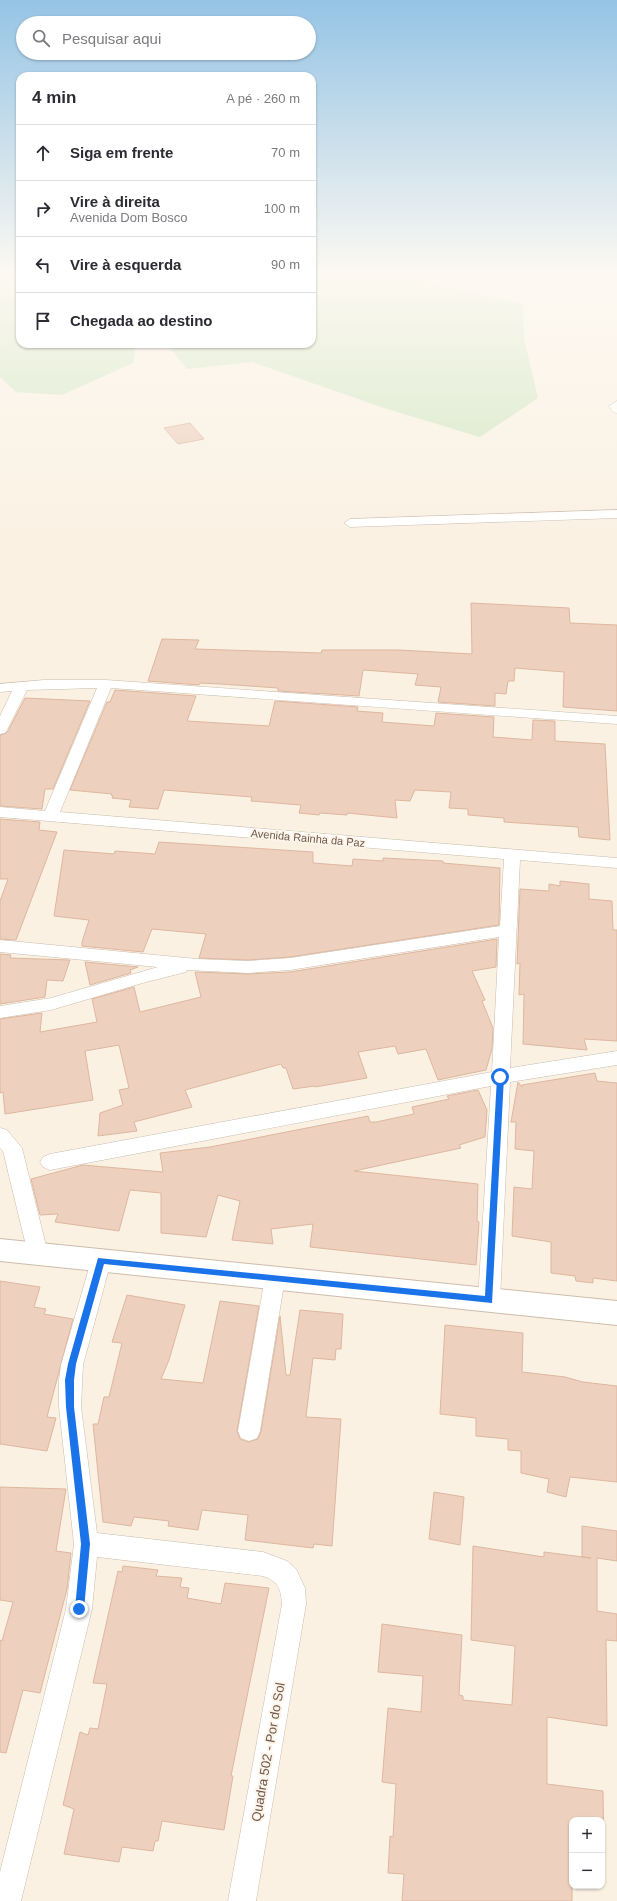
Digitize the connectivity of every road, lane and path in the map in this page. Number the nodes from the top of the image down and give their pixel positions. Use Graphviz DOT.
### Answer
graph roads {
  1 [pos="617,404"];
  2 [pos="617,410"];
  3 [pos="617,514"];
  4 [pos="350,522"];
  5 [pos="106,684"];
  6 [pos="21,686"];
  7 [pos="0,688"];
  8 [pos="617,720"];
  9 [pos="0,730"];
  10 [pos="0,812"];
  11 [pos="50,817"];
  12 [pos="512,854"];
  13 [pos="617,863"];
  14 [pos="508,930"];
  15 [pos="0,946"];
  16 [pos="197,965"];
  17 [pos="0,1012"];
  18 [pos="617,1058"];
  19 [pos="500,1077"];
  20 [pos="0,1135"];
  21 [pos="50,1162"];
  22 [pos="0,1250"];
  23 [pos="38,1254"];
  24 [pos="101,1261"];
  25 [pos="275,1278"];
  26 [pos="489,1300"];
  27 [pos="617,1313"];
  28 [pos="249,1430"];
  29 [pos="86,1544"];
  30 [pos="7,1901"];
  31 [pos="242,1901"];
  1 -- 2 [label="street"];
  3 -- 4 [label="street"];
  5 -- 6 [label="street"];
  5 -- 8 [label="street"];
  5 -- 11 [label="street"];
  6 -- 7 [label="street"];
  6 -- 9 [label="street"];
  10 -- 11 [label="street, Avenida Rainha da Paz"];
  11 -- 12 [label="street, Avenida Rainha da Paz"];
  12 -- 13 [label="street, Avenida Rainha da Paz"];
  12 -- 14 [label="street"];
  14 -- 16 [label="street"];
  14 -- 19 [label="street"];
  15 -- 16 [label="street"];
  16 -- 17 [label="street"];
  18 -- 19 [label="street"];
  19 -- 21 [label="street"];
  19 -- 26 [label="street"];
  20 -- 23 [label="street"];
  22 -- 23 [label="street"];
  23 -- 24 [label="street"];
  24 -- 25 [label="street"];
  24 -- 29 [label="street"];
  25 -- 26 [label="street"];
  25 -- 28 [label="street"];
  26 -- 27 [label="street"];
  29 -- 30 [label="street"];
  29 -- 31 [label="street, Quadra 502 - Por do Sol"];
}
